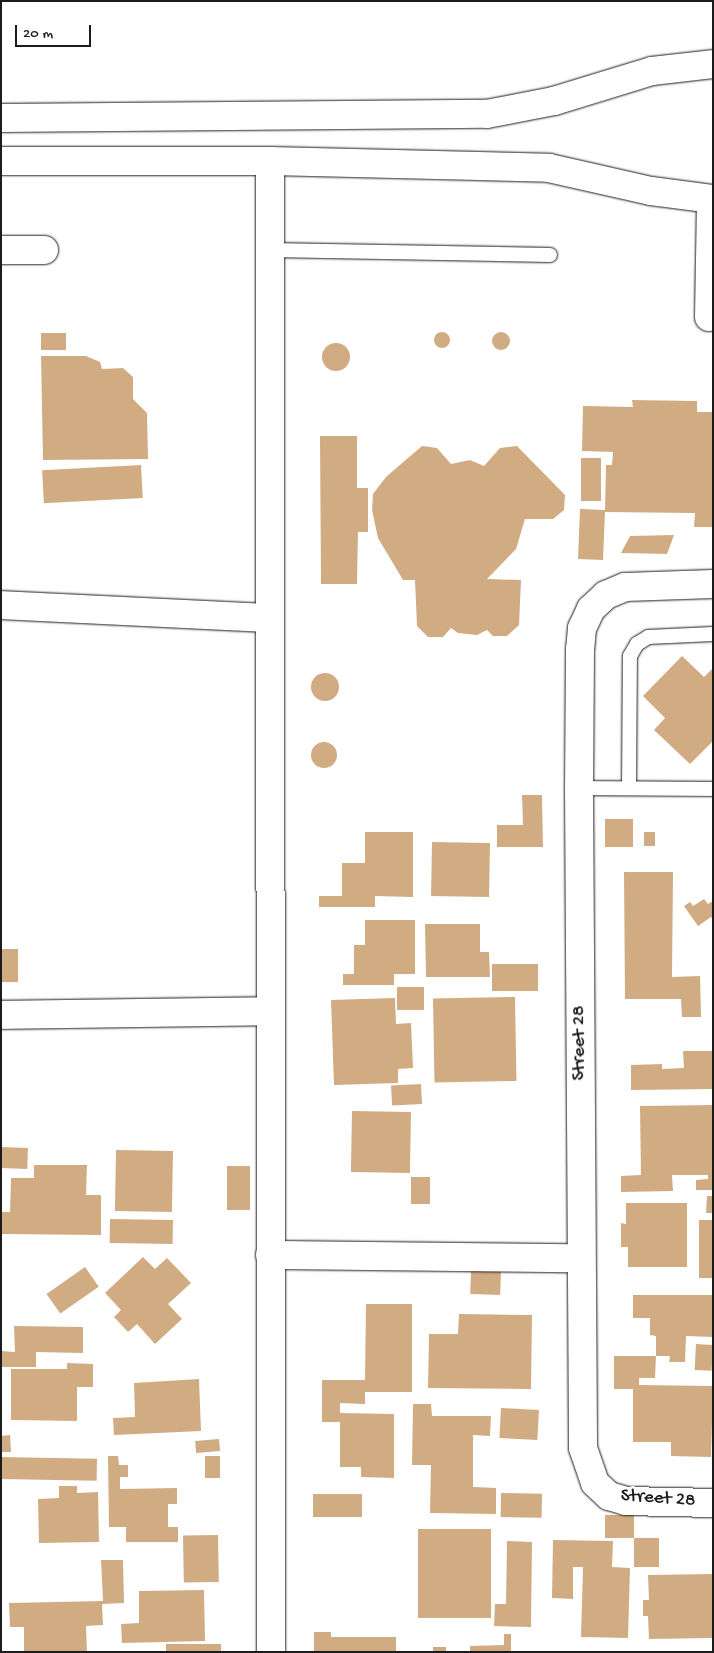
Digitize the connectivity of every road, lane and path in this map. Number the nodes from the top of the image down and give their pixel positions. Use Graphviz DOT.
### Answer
graph roads {
  1 [pos="713,64"];
  2 [pos="1,118"];
  3 [pos="270,160"];
  4 [pos="1,161"];
  5 [pos="712,199"];
  6 [pos="1,250"];
  7 [pos="44,250"];
  8 [pos="269,250"];
  9 [pos="550,256"];
  10 [pos="709,317"];
  11 [pos="713,584"];
  12 [pos="1,605"];
  13 [pos="269,618"];
  14 [pos="713,634"];
  15 [pos="580,788"];
  16 [pos="629,788"];
  17 [pos="713,789"];
  18 [pos="271,1012"];
  19 [pos="1,1015"];
  20 [pos="270,1255"];
  21 [pos="580,1258"];
  22 [pos="713,1503"];
  23 [pos="271,1652"];
  1 -- 2 [label="street"];
  3 -- 4 [label="street"];
  3 -- 5 [label="street"];
  3 -- 8 [label="street"];
  5 -- 10 [label="street"];
  6 -- 7 [label="street"];
  8 -- 9 [label="lane"];
  8 -- 13 [label="street"];
  11 -- 15 [label="street, Street 28"];
  12 -- 13 [label="street"];
  13 -- 18 [label="street"];
  14 -- 16 [label="lane"];
  15 -- 16 [label="lane"];
  15 -- 21 [label="street, Street 28"];
  16 -- 17 [label="lane"];
  18 -- 19 [label="street"];
  18 -- 20 [label="street"];
  20 -- 21 [label="street"];
  20 -- 23 [label="street"];
  21 -- 22 [label="street, Street 28"];
}
